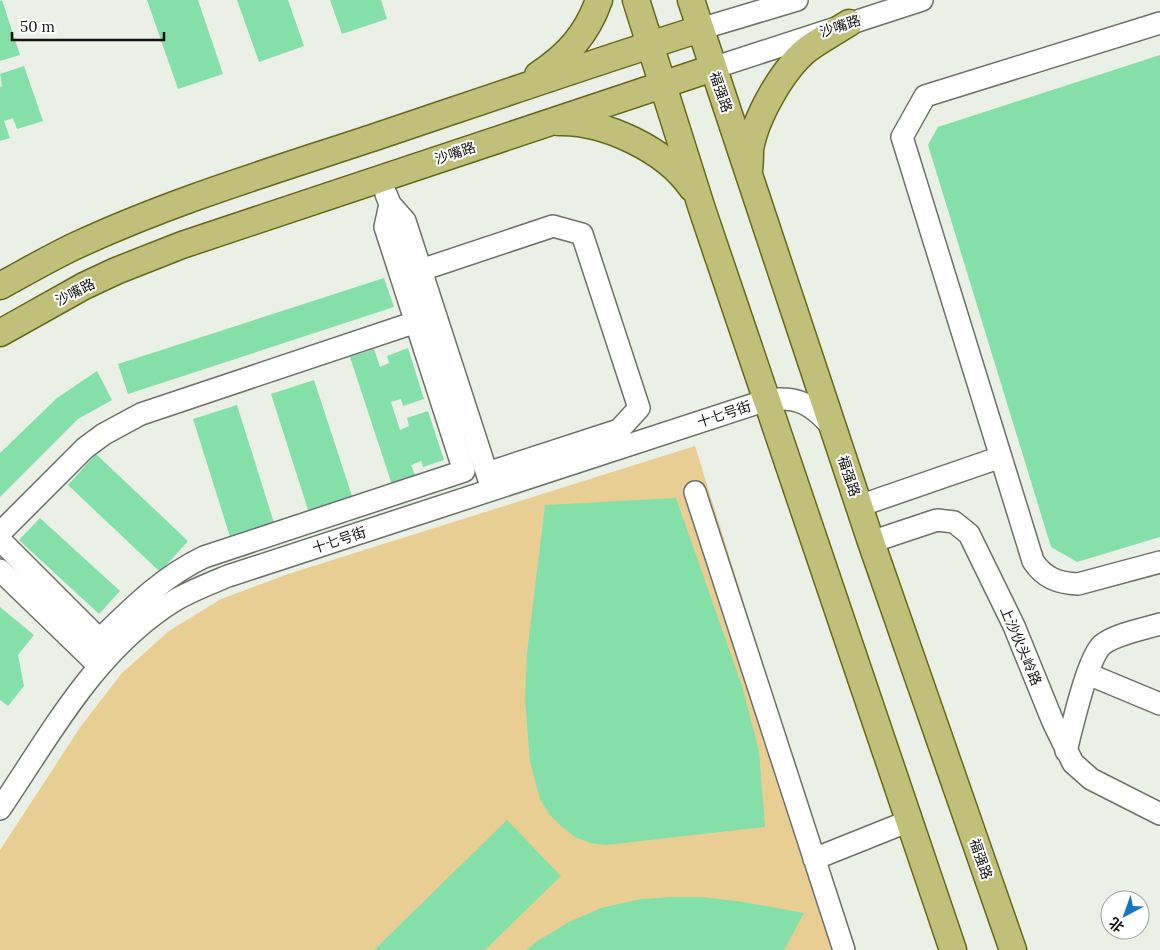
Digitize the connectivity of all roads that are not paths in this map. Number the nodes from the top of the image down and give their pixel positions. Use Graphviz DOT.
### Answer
graph roads {
  1 [pos="599,0"];
  2 [pos="636,0"];
  3 [pos="691,0"];
  4 [pos="797,0"];
  5 [pos="922,0"];
  6 [pos="849,23"];
  7 [pos="1160,23"];
  8 [pos="700,29"];
  9 [pos="651,44"];
  10 [pos="713,68"];
  11 [pos="663,85"];
  12 [pos="515,91"];
  13 [pos="546,123"];
  14 [pos="749,176"];
  15 [pos="380,178"];
  16 [pos="390,204"];
  17 [pos="702,209"];
  18 [pos="421,270"];
  19 [pos="7,281"];
  20 [pos="416,322"];
  21 [pos="0,333"];
  22 [pos="767,400"];
  23 [pos="832,427"];
  24 [pos="1001,457"];
  25 [pos="489,482"];
  26 [pos="695,492"];
  27 [pos="859,506"];
  28 [pos="0,533"];
  29 [pos="0,540"];
  30 [pos="871,542"];
  31 [pos="1160,562"];
  32 [pos="0,570"];
  33 [pos="1160,624"];
  34 [pos="1137,631"];
  35 [pos="1160,640"];
  36 [pos="103,653"];
  37 [pos="1088,674"];
  38 [pos="1160,704"];
  39 [pos="1066,751"];
  40 [pos="0,809"];
  41 [pos="1160,814"];
  42 [pos="909,821"];
  43 [pos="814,859"];
  44 [pos="844,950"];
  45 [pos="953,950"];
  46 [pos="1013,950"];
  1 -- 12 [label="main road"];
  2 -- 9 [label="main road"];
  3 -- 8 [label="main road, 福强路"];
  4 -- 8 [label="street"];
  5 -- 6 [label="street, 沙嘴路"];
  6 -- 10 [label="street, 沙嘴路"];
  6 -- 14 [label="main road"];
  7 -- 24 [label="street"];
  8 -- 9 [label="main road"];
  8 -- 10 [label="main road, 福强路"];
  9 -- 11 [label="main road"];
  9 -- 12 [label="main road"];
  10 -- 11 [label="main road, 沙嘴路"];
  10 -- 14 [label="main road, 福强路"];
  11 -- 13 [label="main road, 沙嘴路"];
  11 -- 17 [label="main road"];
  12 -- 19 [label="main road"];
  13 -- 15 [label="main road, 沙嘴路"];
  13 -- 17 [label="main road"];
  14 -- 23 [label="main road, 福强路"];
  15 -- 16 [label="street"];
  15 -- 21 [label="main road, 沙嘴路"];
  16 -- 18 [label="street"];
  16 -- 20 [label="street"];
  17 -- 22 [label="main road"];
  18 -- 25 [label="street"];
  18 -- 25 [label="street"];
  20 -- 28 [label="street"];
  20 -- 36 [label="street"];
  22 -- 23 [label="street, 十七号街"];
  22 -- 25 [label="street, 十七号街"];
  22 -- 42 [label="main road"];
  23 -- 27 [label="main road, 福强路"];
  24 -- 27 [label="street"];
  24 -- 31 [label="street"];
  25 -- 36 [label="street, 十七号街"];
  26 -- 43 [label="street"];
  27 -- 30 [label="main road, 福强路"];
  29 -- 36 [label="street"];
  30 -- 39 [label="street, 上沙伙头岭路"];
  30 -- 46 [label="main road, 福强路"];
  32 -- 36 [label="street"];
  33 -- 34 [label="street"];
  34 -- 35 [label="street"];
  34 -- 37 [label="street"];
  36 -- 40 [label="street, 十七号街"];
  37 -- 38 [label="street"];
  37 -- 39 [label="street"];
  39 -- 41 [label="street, 上沙伙头岭路"];
  42 -- 43 [label="street"];
  42 -- 45 [label="main road"];
  43 -- 44 [label="street"];
}
